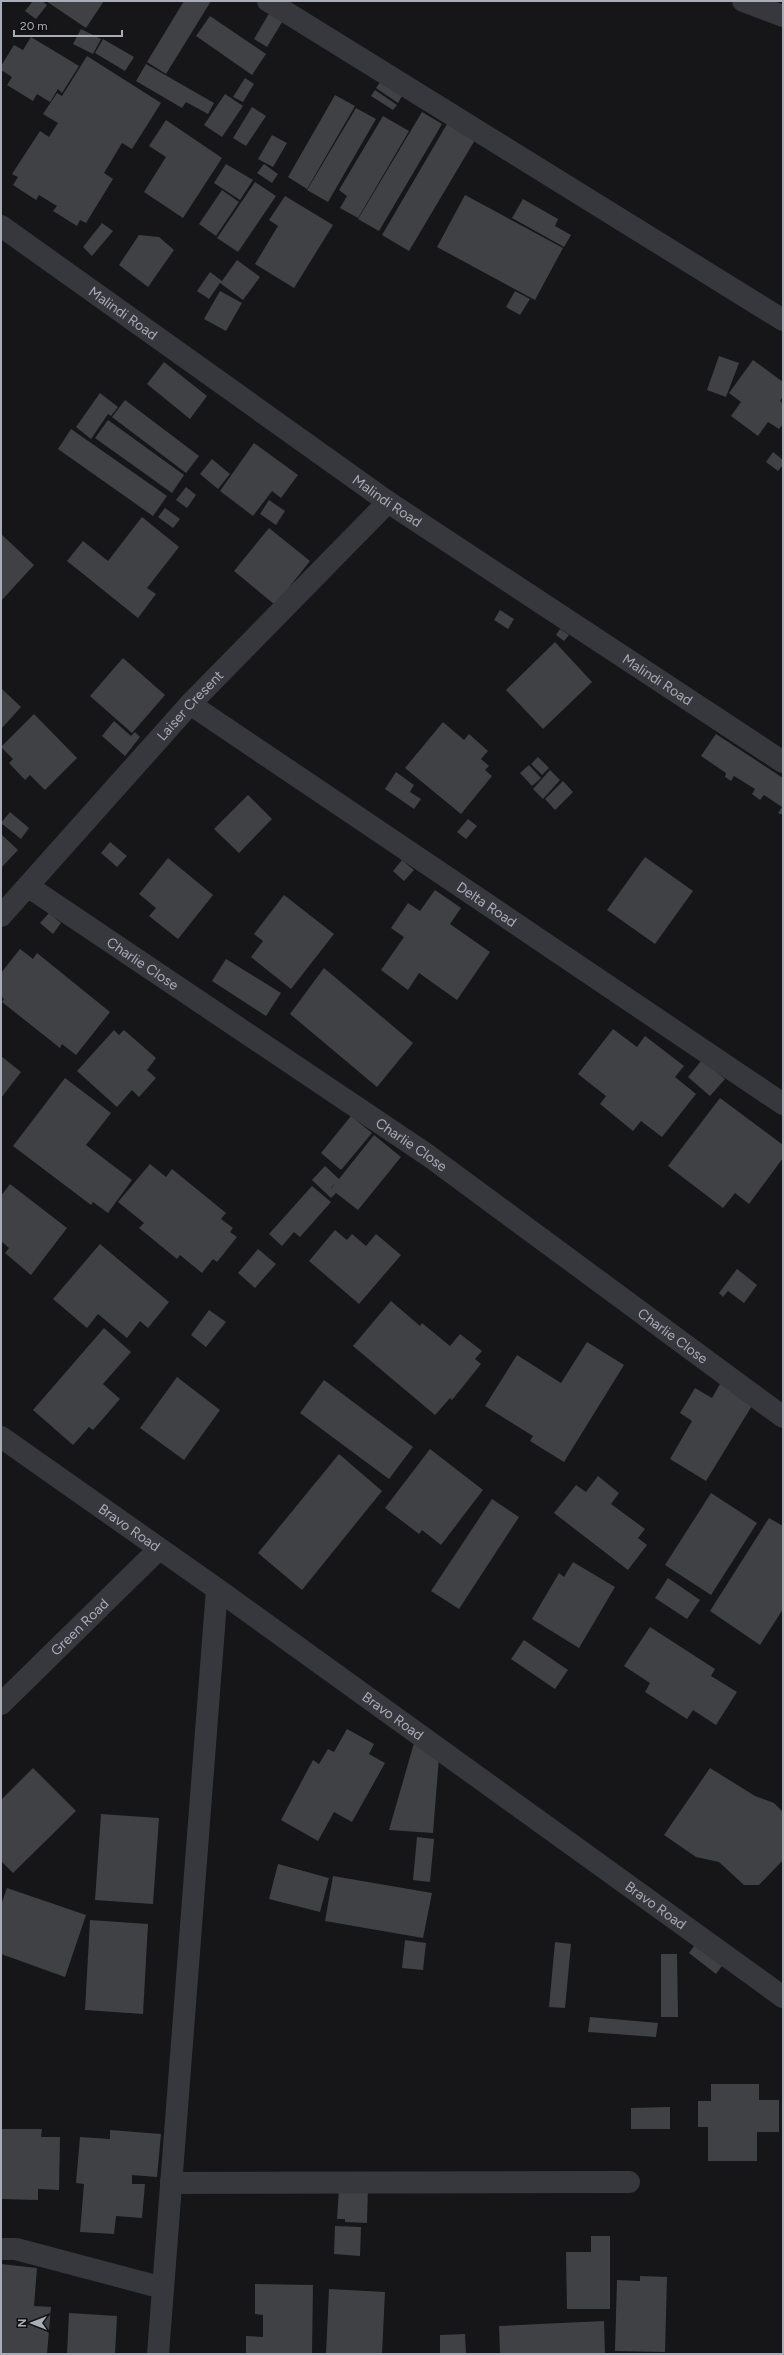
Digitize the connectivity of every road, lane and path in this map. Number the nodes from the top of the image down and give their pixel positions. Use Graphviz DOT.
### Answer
graph roads {
  1 [pos="268,1"];
  2 [pos="743,1"];
  3 [pos="783,16"];
  4 [pos="1,226"];
  5 [pos="783,320"];
  6 [pos="388,502"];
  7 [pos="190,704"];
  8 [pos="783,762"];
  9 [pos="29,887"];
  10 [pos="1,916"];
  11 [pos="783,1104"];
  12 [pos="783,1417"];
  13 [pos="1,1437"];
  14 [pos="158,1550"];
  15 [pos="217,1589"];
  16 [pos="1,1704"];
  17 [pos="783,1997"];
  18 [pos="629,2182"];
  19 [pos="171,2183"];
  20 [pos="1,2249"];
  21 [pos="163,2288"];
  22 [pos="158,2354"];
  1 -- 5 [label="street"];
  2 -- 3 [label="street"];
  4 -- 6 [label="street, Malindi Road"];
  6 -- 7 [label="street, Laiser Cresent"];
  6 -- 8 [label="street, Malindi Road"];
  7 -- 9 [label="street, Laiser Cresent"];
  7 -- 11 [label="street, Delta Road"];
  9 -- 10 [label="street, Laiser Cresent"];
  9 -- 12 [label="street, Charlie Close"];
  13 -- 14 [label="street, Bravo Road"];
  14 -- 15 [label="street, Bravo Road"];
  14 -- 16 [label="street, Green Road"];
  15 -- 17 [label="street, Bravo Road"];
  15 -- 19 [label="street"];
  18 -- 19 [label="street"];
  19 -- 21 [label="street"];
  20 -- 21 [label="street"];
  21 -- 22 [label="street"];
}
